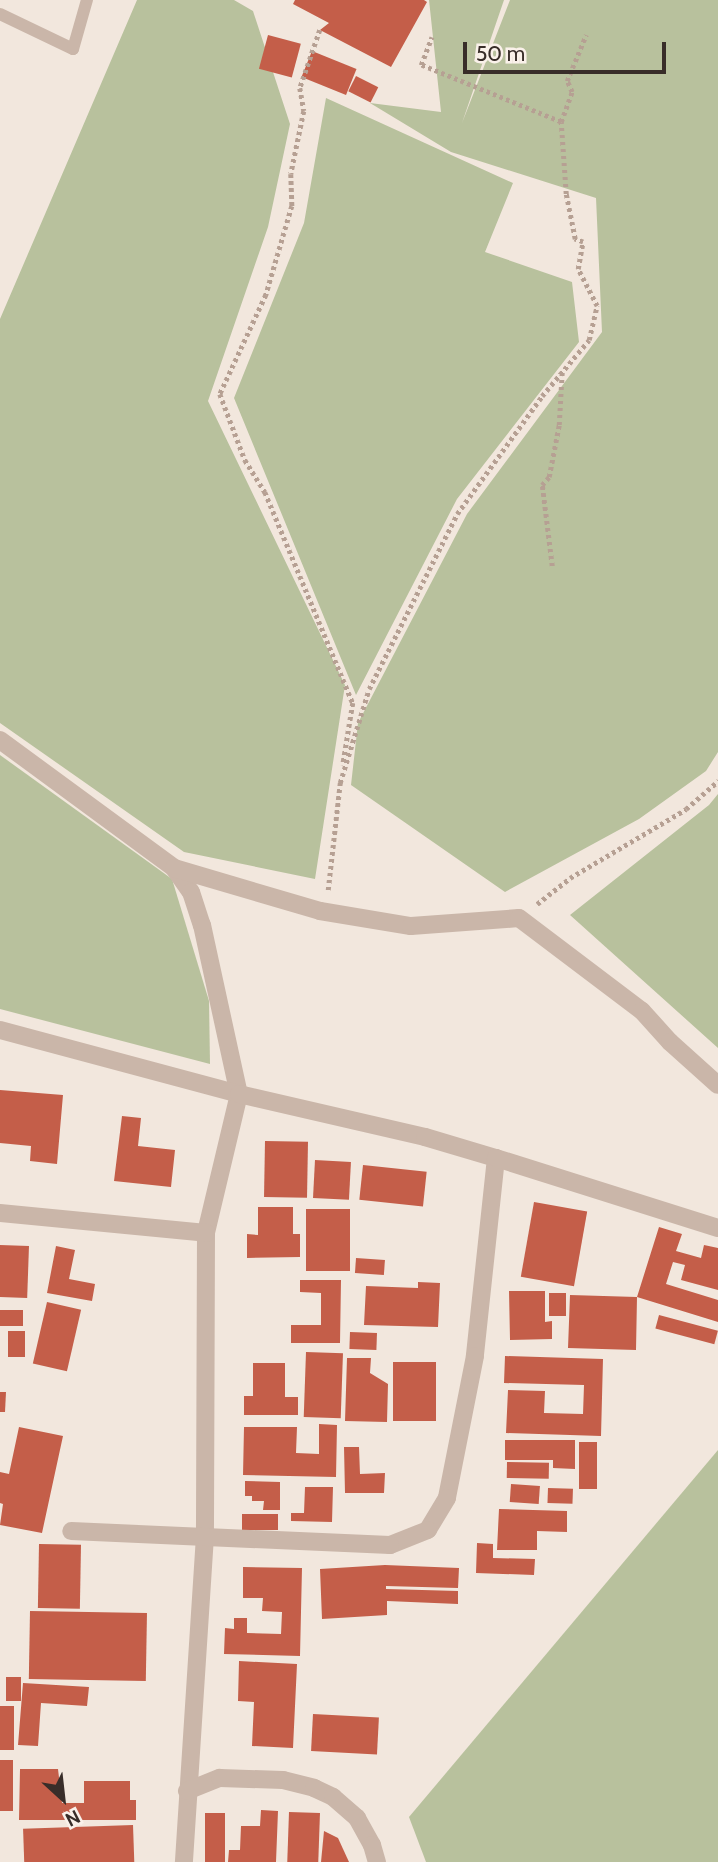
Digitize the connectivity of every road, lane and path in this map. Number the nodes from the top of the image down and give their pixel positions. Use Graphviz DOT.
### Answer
graph roads {
  1 [pos="87,0"];
  2 [pos="0,14"];
  3 [pos="320,30"];
  4 [pos="586,35"];
  5 [pos="432,37"];
  6 [pos="561,122"];
  7 [pos="562,372"];
  8 [pos="552,566"];
  9 [pos="0,740"];
  10 [pos="718,781"];
  11 [pos="340,783"];
  12 [pos="174,868"];
  13 [pos="325,912"];
  14 [pos="519,918"];
  15 [pos="0,1030"];
  16 [pos="718,1085"];
  17 [pos="239,1094"];
  18 [pos="496,1158"];
  19 [pos="0,1213"];
  20 [pos="718,1227"];
  21 [pos="206,1233"];
  22 [pos="71,1531"];
  23 [pos="205,1536"];
  24 [pos="187,1791"];
  25 [pos="184,1862"];
  26 [pos="377,1862"];
  1 -- 2 [label="lane"];
  3 -- 11 [label="path"];
  4 -- 6 [label="path"];
  5 -- 6 [label="path"];
  6 -- 7 [label="path"];
  7 -- 8 [label="path"];
  7 -- 11 [label="path"];
  9 -- 12 [label="street"];
  10 -- 14 [label="path"];
  11 -- 13 [label="path"];
  12 -- 13 [label="street"];
  12 -- 17 [label="street"];
  13 -- 14 [label="street"];
  14 -- 16 [label="street"];
  15 -- 17 [label="street"];
  17 -- 18 [label="street"];
  17 -- 21 [label="street"];
  18 -- 20 [label="street"];
  18 -- 23 [label="street"];
  19 -- 21 [label="street"];
  21 -- 23 [label="street"];
  22 -- 23 [label="street"];
  23 -- 24 [label="street"];
  24 -- 25 [label="street"];
  24 -- 26 [label="street"];
}
